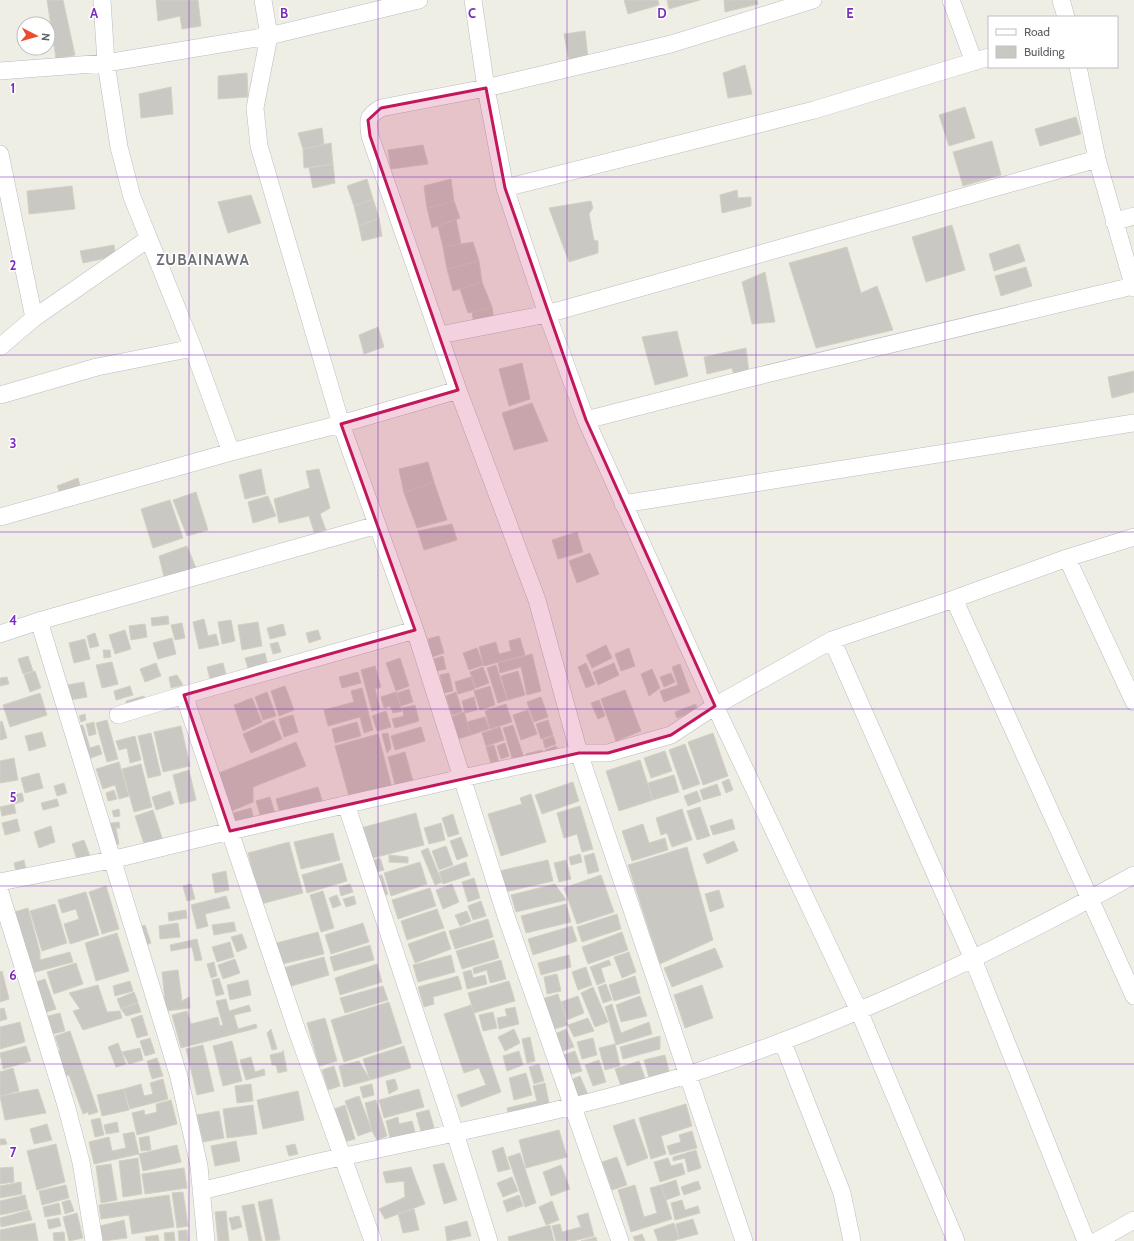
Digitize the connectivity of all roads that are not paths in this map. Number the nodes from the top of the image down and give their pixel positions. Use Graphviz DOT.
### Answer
graph roads {
  1 [pos="102,0"];
  2 [pos="263,0"];
  3 [pos="419,0"];
  4 [pos="473,0"];
  5 [pos="813,0"];
  6 [pos="950,0"];
  7 [pos="1061,0"];
  8 [pos="1066,16"];
  9 [pos="269,36"];
  10 [pos="981,59"];
  11 [pos="106,64"];
  12 [pos="1078,68"];
  13 [pos="0,71"];
  14 [pos="486,88"];
  15 [pos="0,154"];
  16 [pos="1096,159"];
  17 [pos="505,188"];
  18 [pos="1134,216"];
  19 [pos="1114,222"];
  20 [pos="148,239"];
  21 [pos="1134,287"];
  22 [pos="547,314"];
  23 [pos="34,318"];
  24 [pos="440,335"];
  25 [pos="0,347"];
  26 [pos="193,348"];
  27 [pos="458,390"];
  28 [pos="0,395"];
  29 [pos="586,420"];
  30 [pos="1134,423"];
  31 [pos="341,424"];
  32 [pos="231,452"];
  33 [pos="623,504"];
  34 [pos="0,517"];
  35 [pos="377,525"];
  36 [pos="1134,537"];
  37 [pos="1067,558"];
  38 [pos="954,599"];
  39 [pos="38,621"];
  40 [pos="415,630"];
  41 [pos="0,634"];
  42 [pos="832,640"];
  43 [pos="184,695"];
  44 [pos="1134,702"];
  45 [pos="715,706"];
  46 [pos="118,715"];
  47 [pos="578,753"];
  48 [pos="462,778"];
  49 [pos="346,804"];
  50 [pos="230,831"];
  51 [pos="111,860"];
  52 [pos="1134,875"];
  53 [pos="0,882"];
  54 [pos="0,892"];
  55 [pos="1090,899"];
  56 [pos="6,933"];
  57 [pos="973,959"];
  58 [pos="1134,996"];
  59 [pos="859,1011"];
  60 [pos="782,1043"];
  61 [pos="688,1074"];
  62 [pos="573,1107"];
  63 [pos="455,1133"];
  64 [pos="343,1156"];
  65 [pos="201,1191"];
  66 [pos="1134,1220"];
  67 [pos="94,1241"];
  68 [pos="206,1241"];
  69 [pos="373,1241"];
  70 [pos="488,1241"];
  71 [pos="620,1241"];
  72 [pos="744,1241"];
  73 [pos="852,1241"];
  74 [pos="956,1241"];
  75 [pos="1086,1241"];
  76 [pos="1097,1241"];
  1 -- 11 [label="street"];
  2 -- 9 [label="street"];
  3 -- 9 [label="street"];
  4 -- 14 [label="street"];
  5 -- 14 [label="street"];
  6 -- 10 [label="street"];
  7 -- 8 [label="street"];
  9 -- 11 [label="street"];
  9 -- 31 [label="street"];
  10 -- 17 [label="street"];
  11 -- 13 [label="street"];
  11 -- 20 [label="street"];
  12 -- 16 [label="street"];
  14 -- 17 [label="street"];
  14 -- 24 [label="street"];
  15 -- 23 [label="street"];
  16 -- 19 [label="street"];
  16 -- 22 [label="street"];
  17 -- 22 [label="street"];
  18 -- 19 [label="street"];
  19 -- 21 [label="street"];
  20 -- 23 [label="street"];
  20 -- 26 [label="street"];
  21 -- 29 [label="street"];
  22 -- 24 [label="street"];
  22 -- 29 [label="street"];
  23 -- 25 [label="street"];
  24 -- 27 [label="street"];
  26 -- 28 [label="street"];
  26 -- 32 [label="street"];
  27 -- 31 [label="street"];
  27 -- 47 [label="street"];
  29 -- 33 [label="street"];
  30 -- 33 [label="street"];
  31 -- 32 [label="street"];
  31 -- 35 [label="street"];
  32 -- 34 [label="street"];
  33 -- 45 [label="street"];
  35 -- 39 [label="street"];
  35 -- 40 [label="street"];
  36 -- 37 [label="street"];
  37 -- 38 [label="street"];
  37 -- 44 [label="street"];
  38 -- 42 [label="street"];
  38 -- 55 [label="street"];
  39 -- 41 [label="street"];
  39 -- 51 [label="street"];
  40 -- 43 [label="street"];
  40 -- 48 [label="street"];
  42 -- 45 [label="street"];
  42 -- 57 [label="street"];
  43 -- 46 [label="street"];
  43 -- 50 [label="street"];
  45 -- 47 [label="street"];
  45 -- 59 [label="street"];
  47 -- 48 [label="street"];
  47 -- 61 [label="street"];
  48 -- 49 [label="street"];
  48 -- 62 [label="street"];
  49 -- 50 [label="street"];
  49 -- 63 [label="street"];
  50 -- 51 [label="street"];
  50 -- 64 [label="street"];
  51 -- 53 [label="street"];
  51 -- 65 [label="street"];
  52 -- 55 [label="street"];
  54 -- 56 [label="street"];
  55 -- 57 [label="street"];
  55 -- 58 [label="street"];
  56 -- 67 [label="street"];
  57 -- 59 [label="street"];
  57 -- 75 [label="street"];
  59 -- 60 [label="street"];
  59 -- 74 [label="street"];
  60 -- 61 [label="street"];
  60 -- 73 [label="street"];
  61 -- 62 [label="street"];
  61 -- 72 [label="street"];
  62 -- 63 [label="street"];
  62 -- 71 [label="street"];
  63 -- 64 [label="street"];
  63 -- 70 [label="street"];
  64 -- 65 [label="street"];
  64 -- 69 [label="street"];
  65 -- 68 [label="street"];
  66 -- 76 [label="street"];
}
